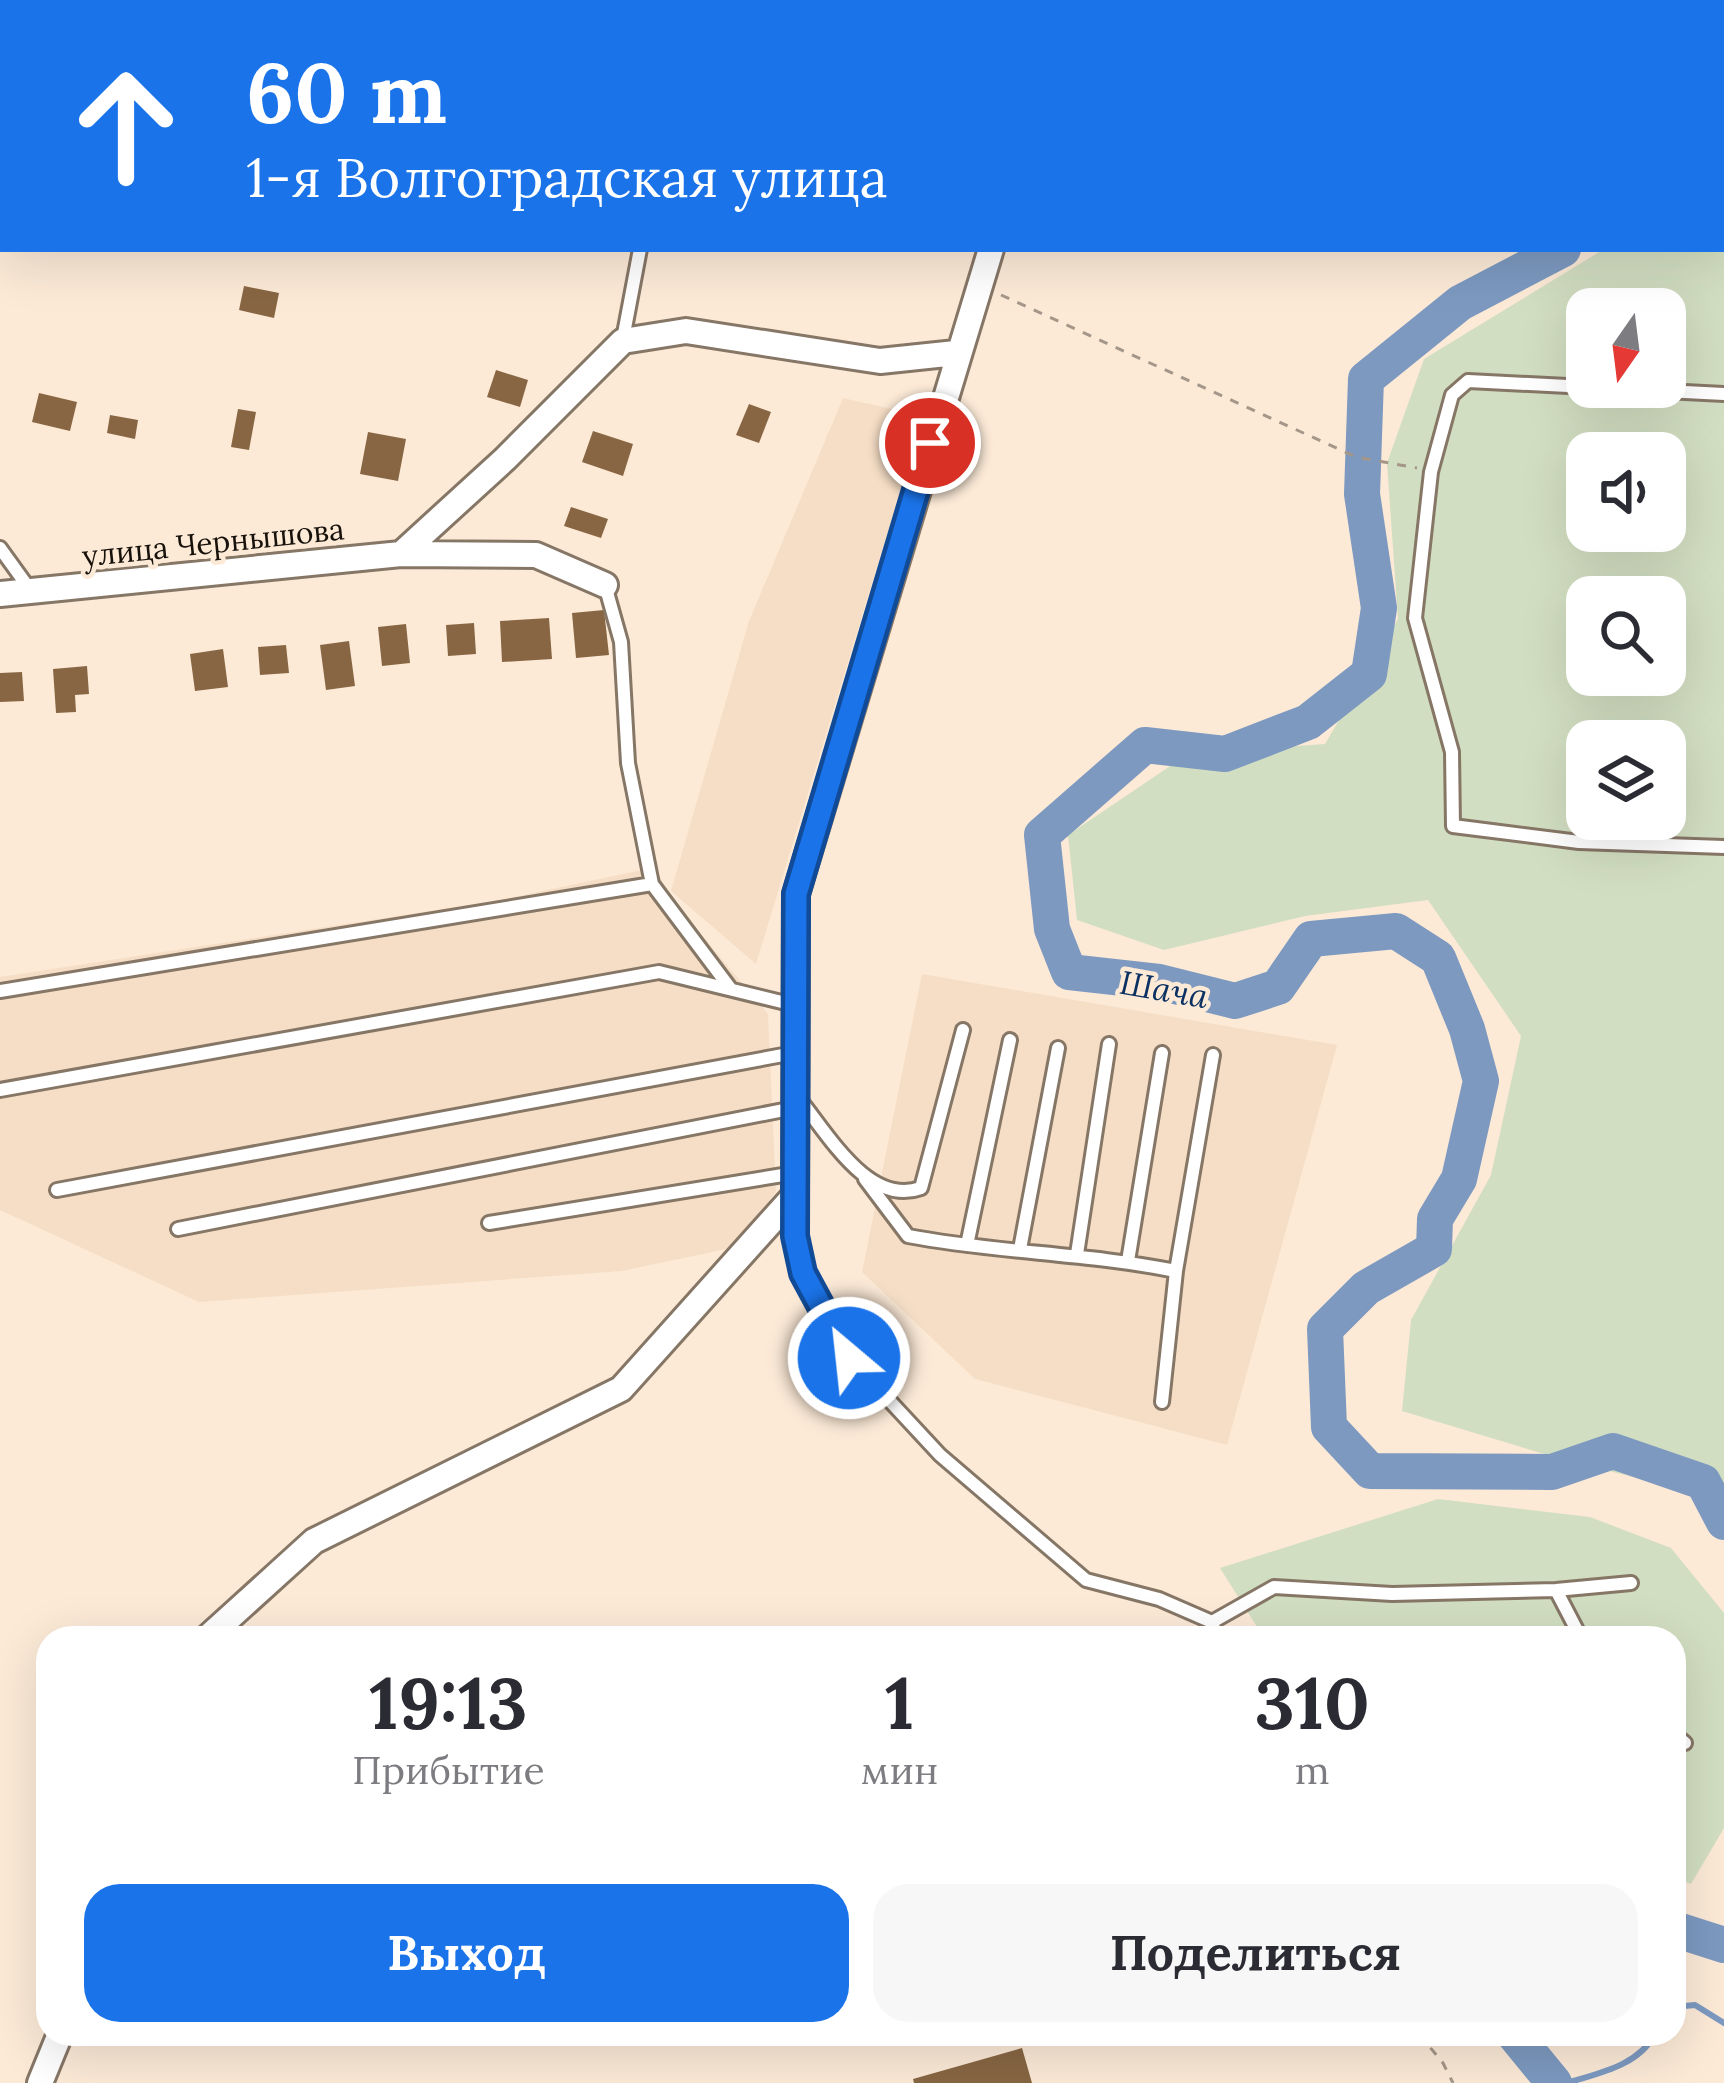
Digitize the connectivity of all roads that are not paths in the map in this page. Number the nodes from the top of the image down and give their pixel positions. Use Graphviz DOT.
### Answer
graph roads {
  1 [pos="639,252"];
  2 [pos="990,252"];
  3 [pos="623,340"];
  4 [pos="956,353"];
  5 [pos="1724,394"];
  6 [pos="0,548"];
  7 [pos="401,554"];
  8 [pos="605,585"];
  9 [pos="32,591"];
  10 [pos="0,594"];
  11 [pos="1724,848"];
  12 [pos="652,884"];
  13 [pos="731,989"];
  14 [pos="0,991"];
  15 [pos="796,1005"];
  16 [pos="963,1030"];
  17 [pos="1010,1040"];
  18 [pos="1109,1044"];
  19 [pos="1058,1048"];
  20 [pos="795,1053"];
  21 [pos="1162,1053"];
  22 [pos="1214,1055"];
  23 [pos="0,1090"];
  24 [pos="795,1101"];
  25 [pos="865,1179"];
  26 [pos="795,1184"];
  27 [pos="57,1190"];
  28 [pos="489,1223"];
  29 [pos="178,1229"];
  30 [pos="967,1245"];
  31 [pos="1020,1250"];
  32 [pos="1077,1254"];
  33 [pos="1128,1261"];
  34 [pos="1176,1271"];
  35 [pos="1162,1402"];
  36 [pos="1631,1582"];
  37 [pos="1556,1590"];
  38 [pos="1212,1622"];
  39 [pos="220,1626"];
  40 [pos="1213,1626"];
  41 [pos="1575,1626"];
  42 [pos="55,2046"];
  43 [pos="40,2083"];
  1 -- 3 [label="lane"];
  2 -- 4 [label="street"];
  3 -- 4 [label="street"];
  3 -- 7 [label="street"];
  4 -- 15 [label="street"];
  5 -- 11 [label="lane"];
  6 -- 9 [label="lane"];
  7 -- 8 [label="street, улица Чернышова"];
  7 -- 9 [label="street, улица Чернышова"];
  8 -- 12 [label="lane"];
  9 -- 10 [label="street, улица Чернышова"];
  12 -- 13 [label="lane"];
  12 -- 14 [label="lane"];
  13 -- 15 [label="lane"];
  13 -- 23 [label="lane"];
  15 -- 20 [label="street"];
  16 -- 25 [label="lane"];
  17 -- 30 [label="lane"];
  18 -- 32 [label="lane"];
  19 -- 31 [label="lane"];
  20 -- 24 [label="street"];
  20 -- 27 [label="lane"];
  21 -- 33 [label="lane"];
  22 -- 34 [label="lane"];
  24 -- 25 [label="lane"];
  24 -- 26 [label="street"];
  24 -- 29 [label="lane"];
  25 -- 30 [label="lane"];
  26 -- 28 [label="lane"];
  26 -- 38 [label="lane"];
  26 -- 39 [label="street"];
  30 -- 31 [label="lane"];
  31 -- 32 [label="lane"];
  32 -- 33 [label="lane"];
  33 -- 34 [label="lane"];
  34 -- 35 [label="lane"];
  36 -- 37 [label="lane"];
  37 -- 38 [label="lane"];
  37 -- 41 [label="lane"];
  38 -- 40 [label="lane"];
  42 -- 43 [label="street"];
}
